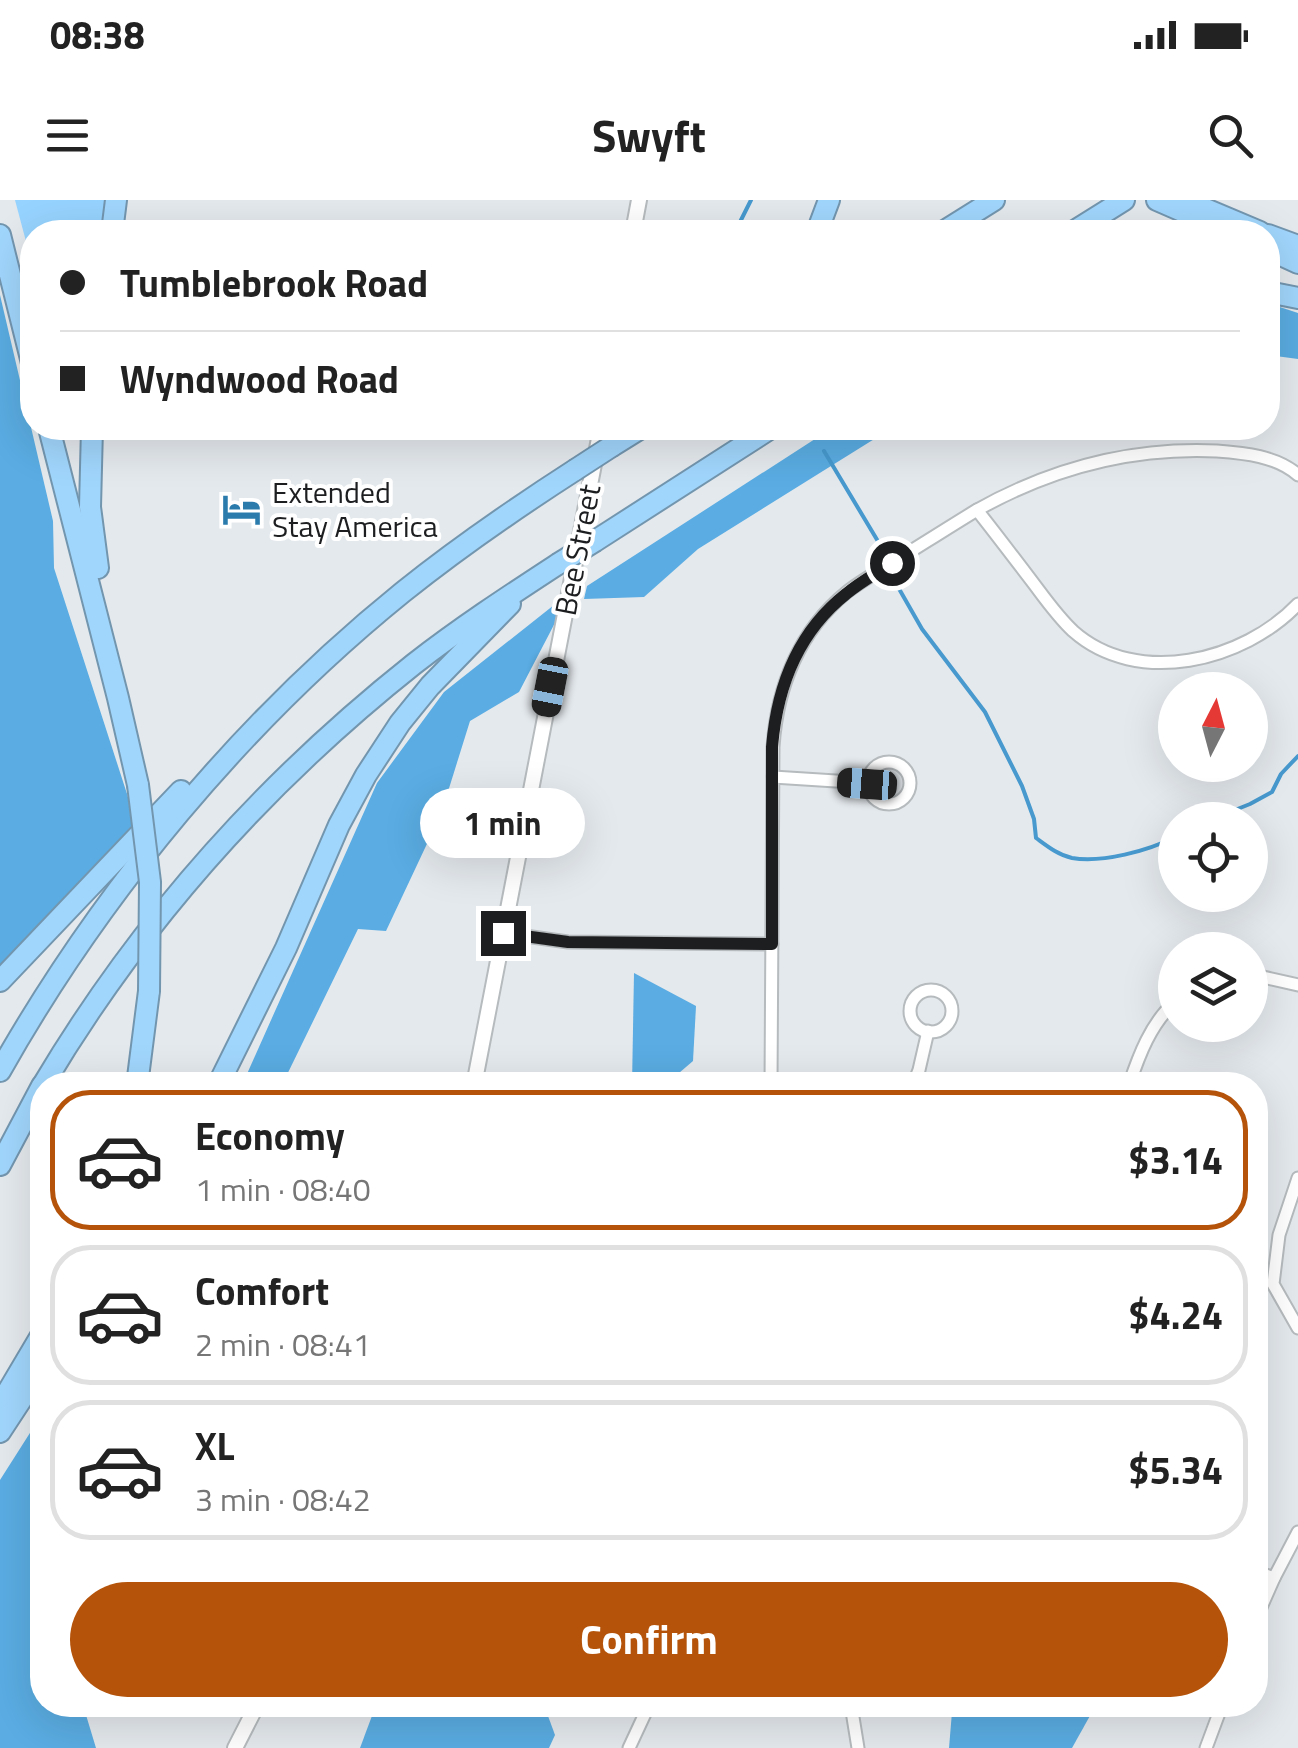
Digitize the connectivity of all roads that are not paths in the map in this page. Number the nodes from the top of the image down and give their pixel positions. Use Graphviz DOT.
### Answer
graph roads {
  1 [pos="994,200"];
  2 [pos="1124,200"];
  3 [pos="1157,200"];
  4 [pos="1186,205"];
  5 [pos="962,220"];
  6 [pos="1092,220"];
  7 [pos="1210,220"];
  8 [pos="1227,220"];
  9 [pos="0,235"];
  10 [pos="20,315"];
  11 [pos="52,440"];
  12 [pos="92,440"];
  13 [pos="603,440"];
  14 [pos="605,440"];
  15 [pos="751,440"];
  16 [pos="1298,475"];
  17 [pos="978,510"];
  18 [pos="523,587"];
  19 [pos="1298,604"];
  20 [pos="104,639"];
  21 [pos="284,702"];
  22 [pos="773,777"];
  23 [pos="867,784"];
  24 [pos="503,933"];
  25 [pos="772,944"];
  26 [pos="1268,978"];
  27 [pos="0,981"];
  28 [pos="1298,985"];
  29 [pos="1158,1020"];
  30 [pos="928,1031"];
  31 [pos="0,1071"];
  32 [pos="52,1072"];
  33 [pos="139,1072"];
  34 [pos="224,1072"];
  35 [pos="476,1072"];
  36 [pos="771,1072"];
  37 [pos="918,1072"];
  38 [pos="1133,1072"];
  39 [pos="30,1110"];
  40 [pos="0,1164"];
  41 [pos="1298,1178"];
  42 [pos="1298,1328"];
  43 [pos="30,1354"];
  44 [pos="30,1386"];
  45 [pos="0,1405"];
  46 [pos="0,1432"];
  47 [pos="1298,1532"];
  48 [pos="1268,1576"];
  49 [pos="1274,1578"];
  50 [pos="1268,1592"];
  51 [pos="251,1717"];
  52 [pos="643,1717"];
  53 [pos="853,1717"];
  54 [pos="1218,1717"];
  55 [pos="236,1748"];
  56 [pos="629,1748"];
  57 [pos="858,1748"];
  58 [pos="1206,1748"];
  1 -- 5 [label="highway"];
  2 -- 6 [label="highway"];
  3 -- 4 [label="highway"];
  4 -- 7 [label="highway"];
  4 -- 8 [label="highway"];
  9 -- 10 [label="highway"];
  11 -- 20 [label="highway"];
  12 -- 20 [label="highway"];
  13 -- 21 [label="highway, bridge"];
  14 -- 24 [label="street, Bee Street"];
  15 -- 18 [label="highway, bridge"];
  16 -- 17 [label="street"];
  17 -- 19 [label="street"];
  17 -- 22 [label="street"];
  18 -- 32 [label="highway"];
  18 -- 34 [label="highway"];
  20 -- 33 [label="highway, bridge"];
  21 -- 27 [label="highway"];
  21 -- 31 [label="highway"];
  22 -- 23 [label="street"];
  22 -- 25 [label="street"];
  24 -- 25 [label="street"];
  24 -- 35 [label="street, Bee Street"];
  25 -- 36 [label="street"];
  26 -- 28 [label="street"];
  29 -- 38 [label="street"];
  30 -- 37 [label="street"];
  39 -- 40 [label="highway"];
  41 -- 42 [label="street"];
  43 -- 45 [label="highway"];
  44 -- 46 [label="highway"];
  47 -- 49 [label="street"];
  48 -- 49 [label="street"];
  49 -- 50 [label="street"];
  51 -- 55 [label="street"];
  52 -- 56 [label="street"];
  53 -- 57 [label="street"];
  54 -- 58 [label="street"];
}
